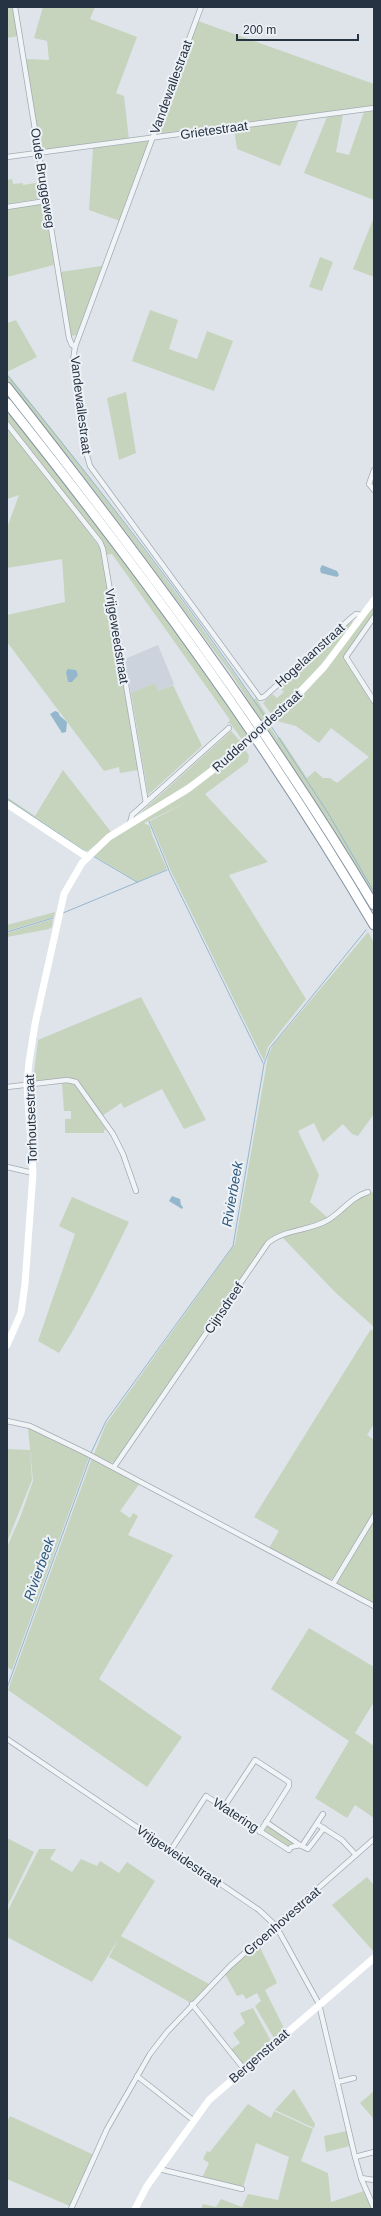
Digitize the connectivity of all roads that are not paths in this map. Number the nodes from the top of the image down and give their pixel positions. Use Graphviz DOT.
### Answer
graph roads {
  1 [pos="15,7"];
  2 [pos="201,7"];
  3 [pos="374,108"];
  4 [pos="153,138"];
  5 [pos="39,153"];
  6 [pos="7,157"];
  7 [pos="46,202"];
  8 [pos="7,207"];
  9 [pos="75,347"];
  10 [pos="7,387"];
  11 [pos="7,403"];
  12 [pos="7,424"];
  13 [pos="374,470"];
  14 [pos="374,490"];
  15 [pos="373,603"];
  16 [pos="362,615"];
  17 [pos="374,617"];
  18 [pos="260,698"];
  19 [pos="374,701"];
  20 [pos="229,728"];
  21 [pos="146,803"];
  22 [pos="7,804"];
  23 [pos="130,823"];
  24 [pos="89,855"];
  25 [pos="374,905"];
  26 [pos="374,925"];
  27 [pos="28,1084"];
  28 [pos="7,1087"];
  29 [pos="7,1167"];
  30 [pos="33,1173"];
  31 [pos="136,1191"];
  32 [pos="368,1192"];
  33 [pos="7,1345"];
  34 [pos="7,1421"];
  35 [pos="114,1467"];
  36 [pos="374,1516"];
  37 [pos="332,1584"];
  38 [pos="374,1606"];
  39 [pos="7,1739"];
  40 [pos="224,1807"];
  41 [pos="323,1814"];
  42 [pos="266,1822"];
  43 [pos="317,1824"];
  44 [pos="324,1828"];
  45 [pos="260,1832"];
  46 [pos="374,1839"];
  47 [pos="301,1845"];
  48 [pos="171,1850"];
  49 [pos="356,1856"];
  50 [pos="276,1926"];
  51 [pos="374,1958"];
  52 [pos="192,2004"];
  53 [pos="319,2004"];
  54 [pos="244,2069"];
  55 [pos="137,2076"];
  56 [pos="354,2078"];
  57 [pos="338,2082"];
  58 [pos="193,2120"];
  59 [pos="374,2152"];
  60 [pos="355,2157"];
  61 [pos="159,2169"];
  62 [pos="361,2178"];
  63 [pos="374,2180"];
  64 [pos="242,2189"];
  65 [pos="374,2208"];
  66 [pos="71,2209"];
  67 [pos="135,2209"];
  1 -- 5 [label="street, Oude Bruggeweg"];
  2 -- 4 [label="street, Vandewallestraat"];
  3 -- 4 [label="street, Grietestraat"];
  4 -- 5 [label="street, Grietestraat"];
  4 -- 9 [label="street, Vandewallestraat"];
  5 -- 6 [label="street, Grietestraat"];
  5 -- 7 [label="street, Oude Bruggeweg"];
  7 -- 8 [label="street"];
  7 -- 9 [label="street, Oude Bruggeweg"];
  9 -- 18 [label="street, Vandewallestraat"];
  10 -- 25 [label="highway"];
  11 -- 26 [label="highway"];
  12 -- 21 [label="street, Vrijgeweedstraat"];
  13 -- 14 [label="street"];
  15 -- 16 [label="street, Ruddervoordestraat"];
  16 -- 18 [label="street, Hogelaanstraat"];
  16 -- 23 [label="street, Ruddervoordestraat, bridge"];
  17 -- 19 [label="street"];
  20 -- 21 [label="street"];
  21 -- 23 [label="street"];
  22 -- 24 [label="street"];
  23 -- 24 [label="street"];
  24 -- 27 [label="street, Torhoutsestraat"];
  27 -- 28 [label="street"];
  27 -- 30 [label="street, Torhoutsestraat"];
  27 -- 31 [label="street"];
  29 -- 30 [label="street"];
  30 -- 33 [label="street, Torhoutsestraat"];
  32 -- 35 [label="street, Cijnsdreef"];
  34 -- 35 [label="street"];
  35 -- 37 [label="street"];
  36 -- 37 [label="street"];
  37 -- 38 [label="street"];
  39 -- 48 [label="street, Vrijgeweidestraat"];
  40 -- 42 [label="street"];
  40 -- 45 [label="street, Watering"];
  40 -- 48 [label="street, Watering"];
  41 -- 43 [label="street"];
  42 -- 45 [label="street"];
  42 -- 47 [label="street, Watering"];
  43 -- 44 [label="street"];
  43 -- 47 [label="street"];
  44 -- 47 [label="street"];
  44 -- 49 [label="street"];
  45 -- 47 [label="street, Watering"];
  46 -- 49 [label="street, Groenhovestraat"];
  48 -- 50 [label="street, Vrijgeweidestraat"];
  49 -- 50 [label="street, Groenhovestraat"];
  50 -- 52 [label="street, Groenhovestraat"];
  50 -- 53 [label="street, Vrijgeweidestraat"];
  51 -- 53 [label="street, Bergenstraat"];
  52 -- 54 [label="street"];
  52 -- 55 [label="street, Groenhovestraat"];
  53 -- 54 [label="street, Bergenstraat"];
  53 -- 57 [label="street, Vrijgeweidestraat"];
  54 -- 58 [label="street, Bergenstraat"];
  55 -- 58 [label="street"];
  55 -- 66 [label="street, Groenhovestraat"];
  56 -- 57 [label="street"];
  57 -- 60 [label="street, Vrijgeweidestraat"];
  58 -- 61 [label="street, Bergenstraat"];
  59 -- 60 [label="street"];
  60 -- 62 [label="street, Vrijgeweidestraat"];
  61 -- 64 [label="street"];
  61 -- 67 [label="street, Bergenstraat"];
  62 -- 63 [label="street"];
  62 -- 65 [label="street, Vrijgeweidestraat"];
}
